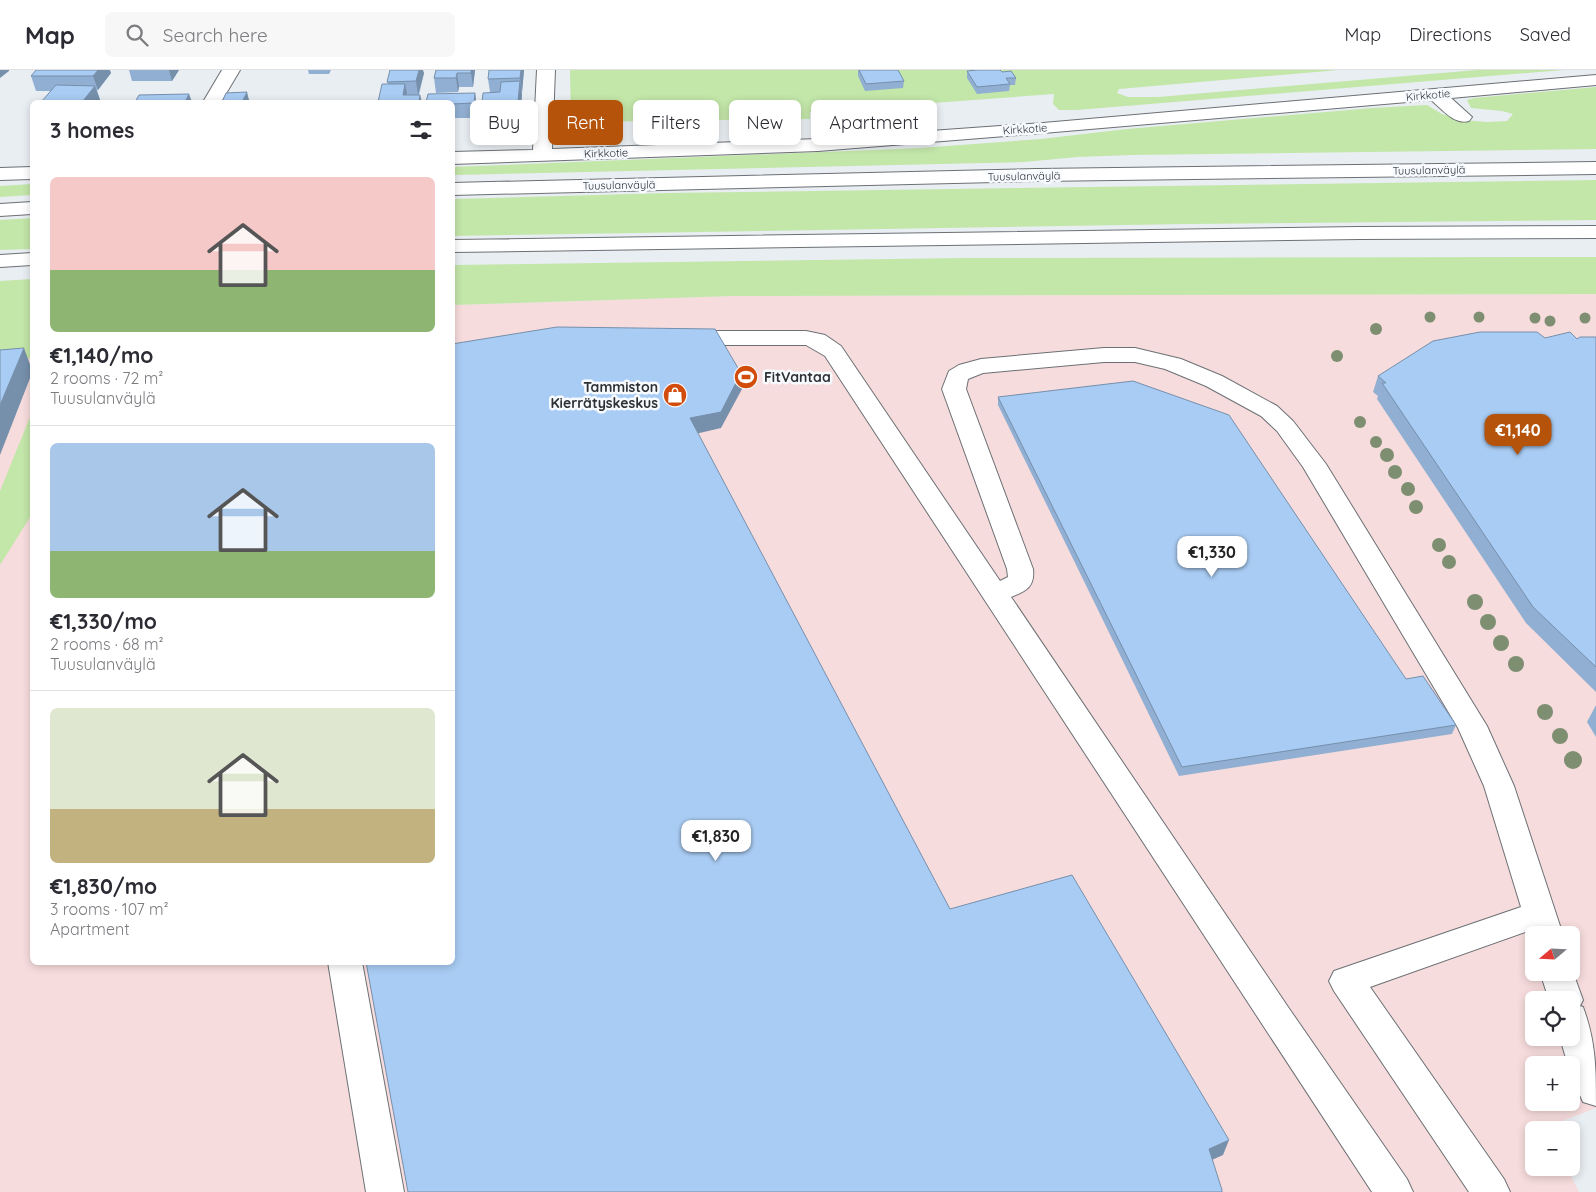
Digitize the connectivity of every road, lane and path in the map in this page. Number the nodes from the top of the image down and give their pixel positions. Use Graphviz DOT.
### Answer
graph roads {
  1 [pos="231,70"];
  2 [pos="546,70"];
  3 [pos="1596,80"];
  4 [pos="1435,94"];
  5 [pos="213,100"];
  6 [pos="1463,117"];
  7 [pos="542,156"];
  8 [pos="455,158"];
  9 [pos="1596,168"];
  10 [pos="30,172"];
  11 [pos="0,174"];
  12 [pos="455,189"];
  13 [pos="30,208"];
  14 [pos="0,210"];
  15 [pos="1596,232"];
  16 [pos="1359,233"];
  17 [pos="455,246"];
  18 [pos="1596,248"];
  19 [pos="30,259"];
  20 [pos="0,260"];
  21 [pos="659,338"];
  22 [pos="995,593"];
  23 [pos="1543,924"];
  24 [pos="346,965"];
  25 [pos="1580,1046"];
  26 [pos="1596,1090"];
  27 [pos="385,1192"];
  28 [pos="1394,1192"];
  29 [pos="1491,1192"];
  1 -- 5 [label="main road"];
  2 -- 7 [label="main road"];
  3 -- 4 [label="main road, Kirkkotie"];
  4 -- 6 [label="main road"];
  4 -- 7 [label="main road, Kirkkotie"];
  7 -- 8 [label="main road, Kirkkotie"];
  9 -- 12 [label="main road, Tuusulanväylä"];
  10 -- 11 [label="main road"];
  13 -- 14 [label="main road"];
  15 -- 16 [label="main road"];
  16 -- 17 [label="main road"];
  16 -- 18 [label="main road"];
  19 -- 20 [label="main road"];
  21 -- 22 [label="main road"];
  22 -- 23 [label="main road"];
  22 -- 28 [label="main road"];
  23 -- 29 [label="main road"];
  24 -- 27 [label="main road"];
  25 -- 26 [label="main road"];
}
